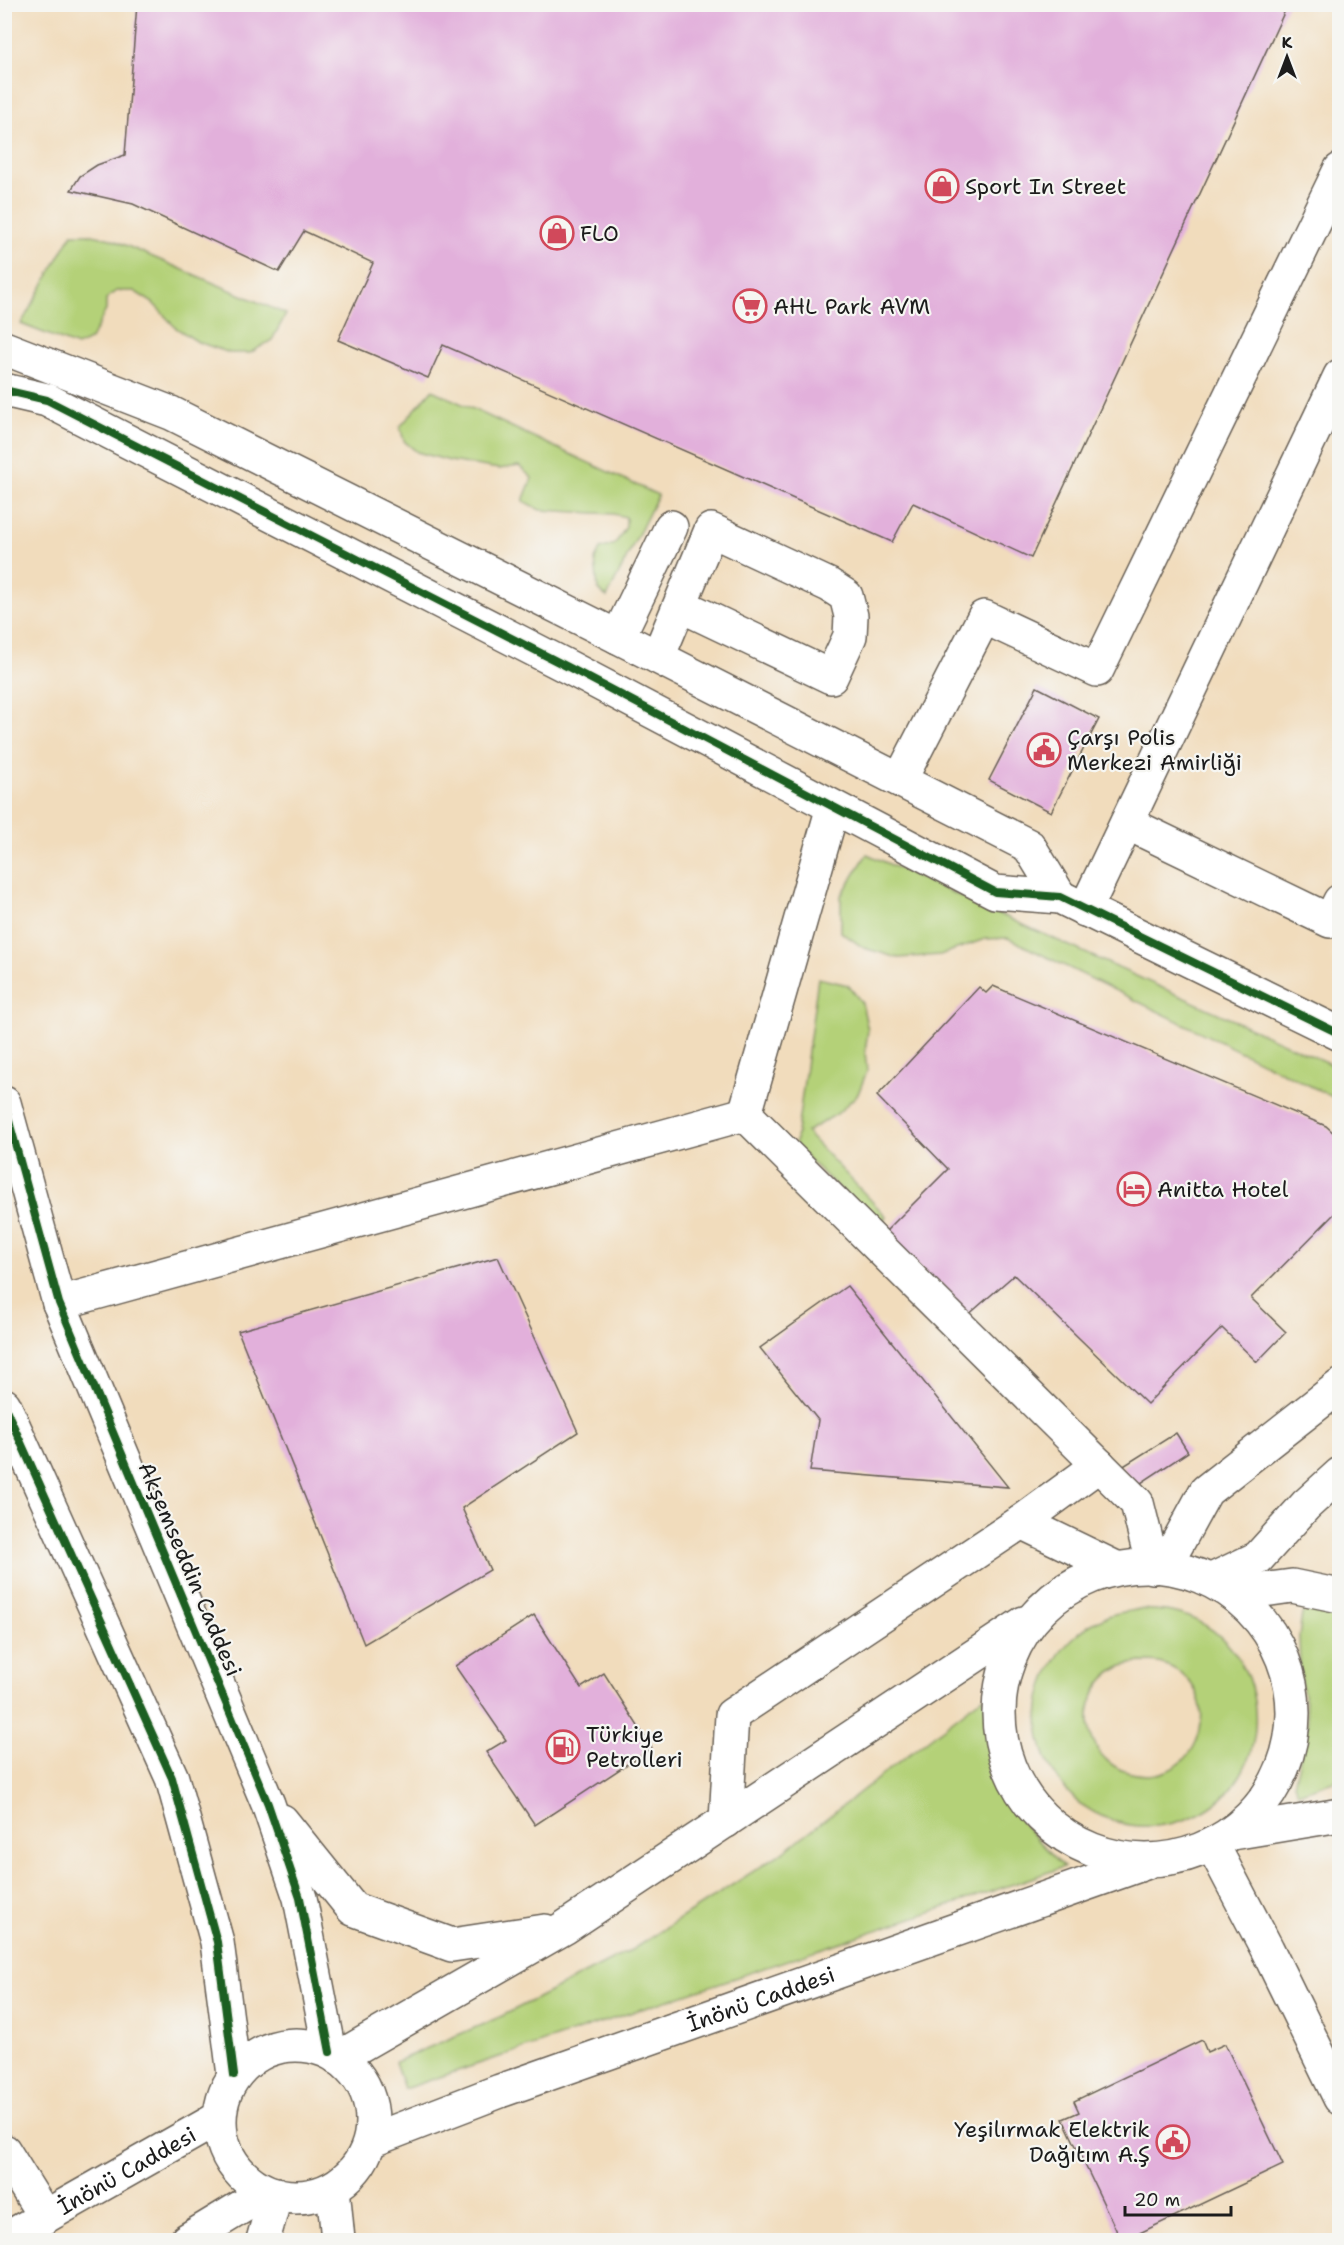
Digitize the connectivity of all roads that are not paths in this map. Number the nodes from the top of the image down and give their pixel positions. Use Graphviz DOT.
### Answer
graph roads {
  1 [pos="1340,170"];
  2 [pos="4,348"];
  3 [pos="1340,376"];
  4 [pos="4,390"];
  5 [pos="671,527"];
  6 [pos="680,605"];
  7 [pos="618,637"];
  8 [pos="658,657"];
  9 [pos="900,780"];
  10 [pos="833,807"];
  11 [pos="1127,822"];
  12 [pos="1340,901"];
  13 [pos="1072,904"];
  14 [pos="1340,1034"];
  15 [pos="4,1103"];
  16 [pos="745,1114"];
  17 [pos="59,1303"];
  18 [pos="1340,1386"];
  19 [pos="4,1405"];
  20 [pos="1099,1465"];
  21 [pos="1340,1474"];
  22 [pos="1021,1522"];
  23 [pos="1159,1566"];
  24 [pos="1116,1568"];
  25 [pos="1223,1587"];
  26 [pos="1340,1596"];
  27 [pos="1033,1617"];
  28 [pos="268,1804"];
  29 [pos="1340,1815"];
  30 [pos="726,1821"];
  31 [pos="1222,1838"];
  32 [pos="1152,1861"];
  33 [pos="564,1928"];
  34 [pos="334,2055"];
  35 [pos="234,2075"];
  36 [pos="1340,2098"];
  37 [pos="219,2118"];
  38 [pos="370,2141"];
  39 [pos="4,2151"];
  40 [pos="333,2188"];
  41 [pos="271,2193"];
  42 [pos="45,2217"];
  43 [pos="4,2241"];
  44 [pos="187,2241"];
  45 [pos="263,2241"];
  46 [pos="338,2241"];
  1 -- 9 [label="main road"];
  2 -- 7 [label="main road"];
  3 -- 11 [label="main road"];
  4 -- 10 [label="main road"];
  5 -- 7 [label="main road"];
  6 -- 6 [label="main road"];
  6 -- 8 [label="main road"];
  7 -- 8 [label="main road"];
  8 -- 9 [label="main road"];
  9 -- 13 [label="main road"];
  10 -- 13 [label="main road"];
  10 -- 16 [label="main road"];
  11 -- 12 [label="main road"];
  11 -- 13 [label="main road"];
  13 -- 14 [label="main road"];
  15 -- 17 [label="main road, Akşemseddin Caddesi"];
  16 -- 17 [label="main road"];
  16 -- 20 [label="main road"];
  17 -- 28 [label="main road, Akşemseddin Caddesi"];
  18 -- 23 [label="main road"];
  19 -- 35 [label="main road"];
  20 -- 22 [label="main road"];
  20 -- 23 [label="main road"];
  21 -- 25 [label="main road"];
  22 -- 24 [label="main road"];
  22 -- 30 [label="main road"];
  23 -- 24 [label="main road"];
  23 -- 25 [label="main road"];
  24 -- 27 [label="main road"];
  25 -- 26 [label="main road"];
  25 -- 31 [label="main road"];
  27 -- 30 [label="main road"];
  27 -- 32 [label="main road"];
  28 -- 33 [label="main road"];
  28 -- 34 [label="main road, Akşemseddin Caddesi"];
  29 -- 31 [label="main road"];
  30 -- 33 [label="main road"];
  31 -- 32 [label="main road"];
  31 -- 36 [label="main road"];
  32 -- 38 [label="main road, İnönü Caddesi"];
  33 -- 34 [label="main road"];
  34 -- 35 [label="main road"];
  34 -- 38 [label="main road"];
  35 -- 37 [label="main road"];
  37 -- 41 [label="main road"];
  37 -- 42 [label="main road, İnönü Caddesi"];
  38 -- 40 [label="main road"];
  39 -- 42 [label="main road"];
  40 -- 41 [label="main road"];
  40 -- 46 [label="main road"];
  41 -- 44 [label="main road"];
  41 -- 45 [label="main road"];
  42 -- 43 [label="main road, İnönü Caddesi"];
}
